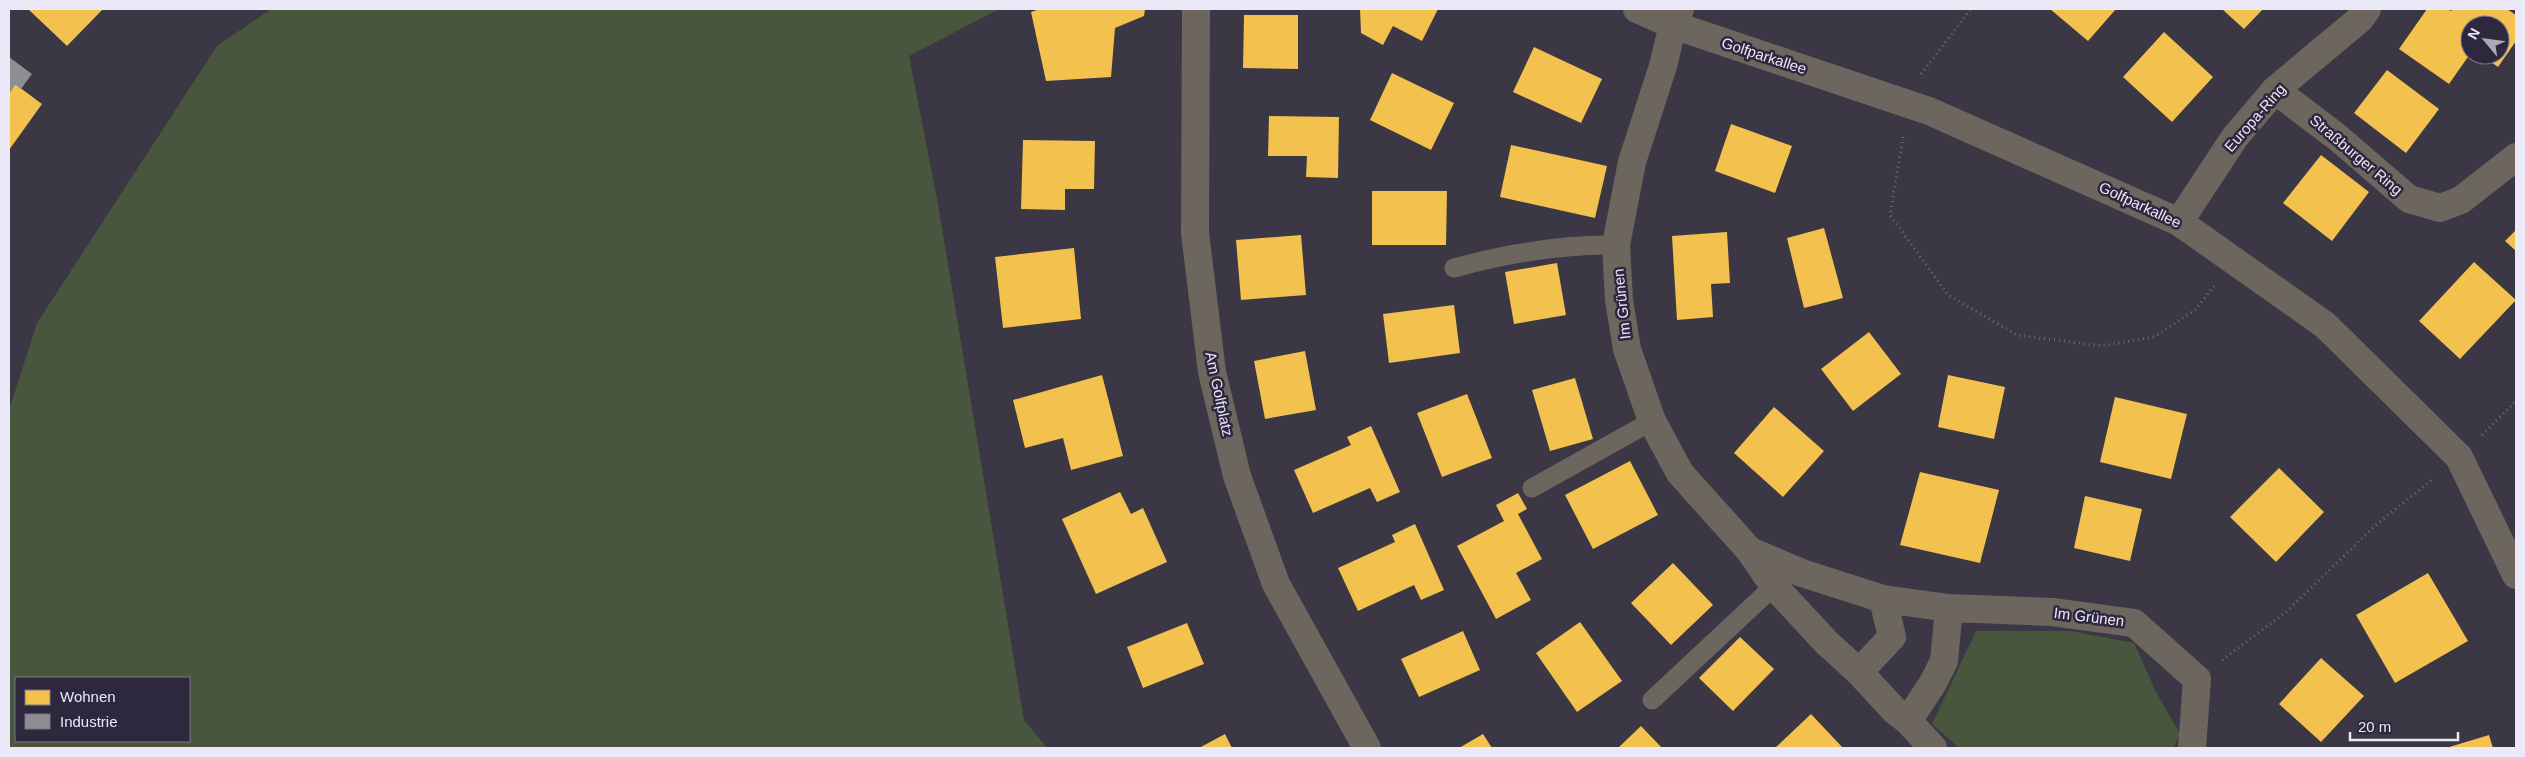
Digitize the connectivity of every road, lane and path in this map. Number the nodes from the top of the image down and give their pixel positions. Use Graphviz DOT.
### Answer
graph roads {
  1 [pos="1196,9"];
  2 [pos="1637,9"];
  3 [pos="1971,9"];
  4 [pos="2367,9"];
  5 [pos="1676,17"];
  6 [pos="2275,90"];
  7 [pos="1909,104"];
  8 [pos="2516,157"];
  9 [pos="2180,222"];
  10 [pos="1616,245"];
  11 [pos="2235,261"];
  12 [pos="1454,268"];
  13 [pos="2516,401"];
  14 [pos="1652,420"];
  15 [pos="2459,457"];
  16 [pos="1532,488"];
  17 [pos="1750,551"];
  18 [pos="2516,575"];
  19 [pos="1774,586"];
  20 [pos="1883,599"];
  21 [pos="1949,608"];
  22 [pos="1859,672"];
  23 [pos="2197,678"];
  24 [pos="1652,700"];
  25 [pos="1908,721"];
  26 [pos="1367,748"];
  27 [pos="1933,748"];
  28 [pos="2192,748"];
  1 -- 26 [label="street, Am Golfplatz"];
  2 -- 5 [label="street, Golfparkallee"];
  3 -- 7 [label="path"];
  4 -- 6 [label="street, Europa-Ring"];
  5 -- 7 [label="street, Golfparkallee"];
  5 -- 10 [label="street, Im Grünen"];
  6 -- 8 [label="street, Straßburger Ring"];
  6 -- 9 [label="street, Europa-Ring"];
  7 -- 9 [label="street, Golfparkallee"];
  7 -- 11 [label="path"];
  9 -- 11 [label="street, Golfparkallee"];
  10 -- 12 [label="lane"];
  10 -- 14 [label="street, Im Grünen"];
  11 -- 15 [label="street, Golfparkallee"];
  13 -- 15 [label="path"];
  14 -- 16 [label="lane"];
  14 -- 17 [label="street, Im Grünen"];
  15 -- 18 [label="street, Golfparkallee"];
  15 -- 23 [label="path"];
  17 -- 19 [label="street, Im Grünen"];
  17 -- 20 [label="street, Im Grünen"];
  19 -- 22 [label="street, Im Grünen"];
  19 -- 24 [label="lane"];
  20 -- 21 [label="street, Im Grünen"];
  20 -- 22 [label="street"];
  21 -- 23 [label="street, Im Grünen"];
  21 -- 25 [label="street"];
  22 -- 25 [label="street, Im Grünen"];
  23 -- 28 [label="street"];
  25 -- 27 [label="street, Im Grünen"];
}
